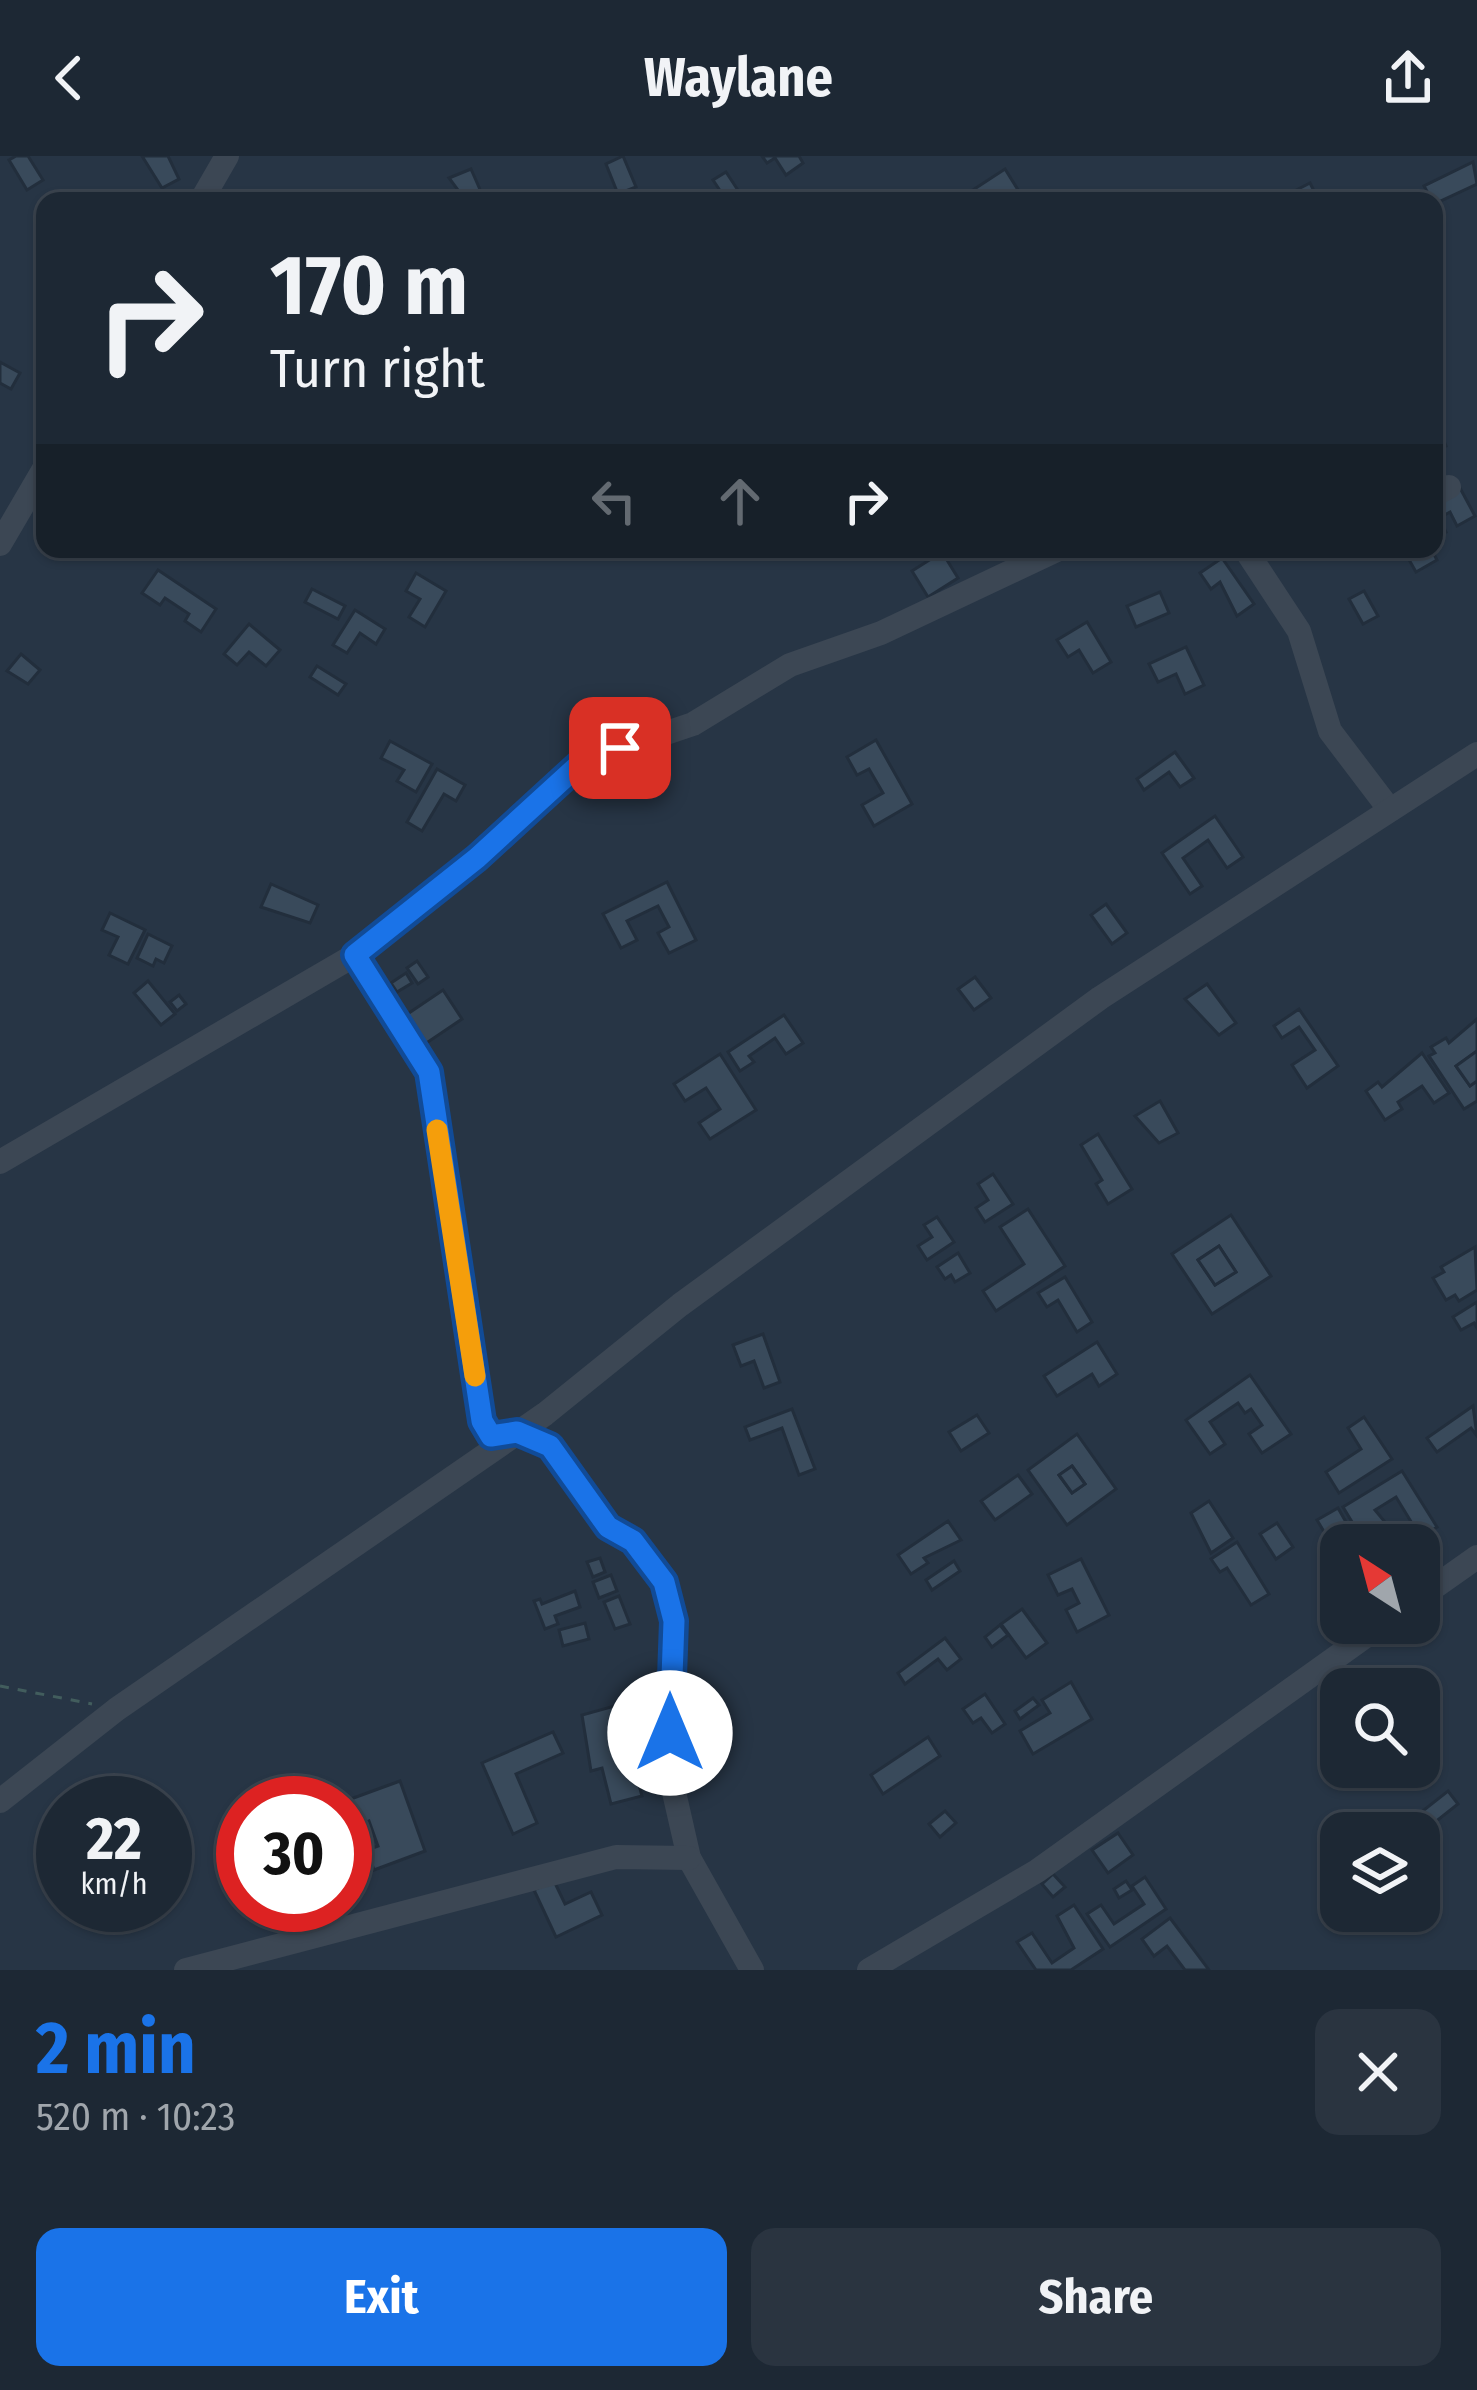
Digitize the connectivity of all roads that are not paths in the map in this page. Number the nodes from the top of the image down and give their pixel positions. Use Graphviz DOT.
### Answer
graph roads {
  1 [pos="227,156"];
  2 [pos="206,192"];
  3 [pos="36,482"];
  4 [pos="0,544"];
  5 [pos="1040,558"];
  6 [pos="1251,558"];
  7 [pos="1477,754"];
  8 [pos="1390,810"];
  9 [pos="355,955"];
  10 [pos="0,1162"];
  11 [pos="517,1432"];
  12 [pos="1477,1557"];
  13 [pos="1440,1583"];
  14 [pos="1355,1644"];
  15 [pos="0,1801"];
  16 [pos="689,1858"];
  17 [pos="186,1970"];
  18 [pos="752,1970"];
  19 [pos="869,1970"];
  1 -- 2 [label="street"];
  3 -- 4 [label="street"];
  5 -- 9 [label="street"];
  6 -- 8 [label="street"];
  7 -- 8 [label="street"];
  8 -- 11 [label="street"];
  9 -- 10 [label="street"];
  9 -- 11 [label="street"];
  11 -- 15 [label="street"];
  11 -- 16 [label="street"];
  12 -- 13 [label="street"];
  14 -- 19 [label="street"];
  16 -- 17 [label="street"];
  16 -- 18 [label="street"];
}
